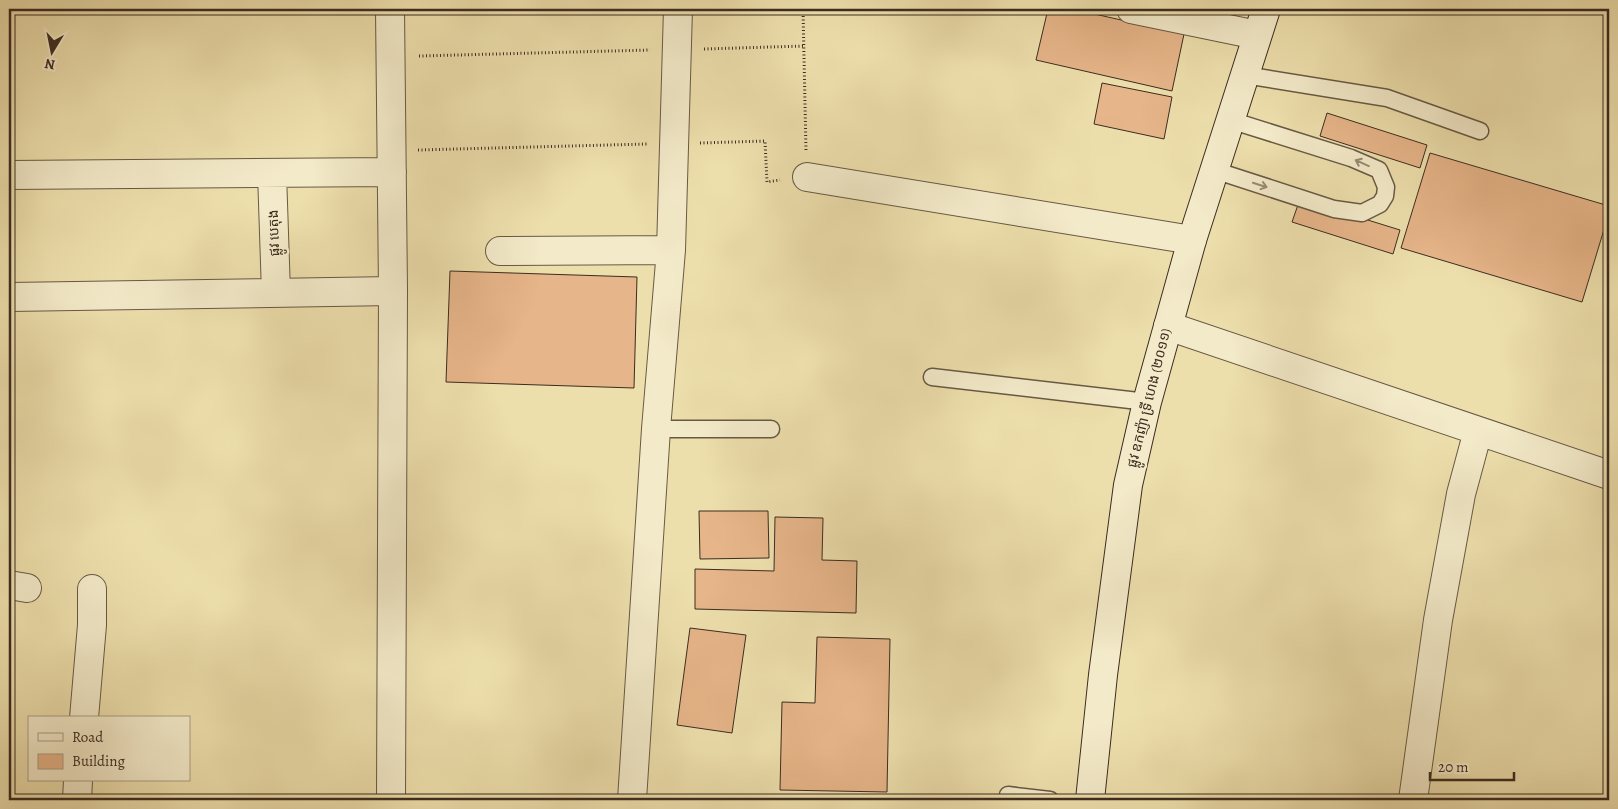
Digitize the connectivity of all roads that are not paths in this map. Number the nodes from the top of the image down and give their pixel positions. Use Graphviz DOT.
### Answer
graph roads {
  1 [pos="390,9"];
  2 [pos="678,9"];
  3 [pos="1130,9"];
  4 [pos="1266,9"];
  5 [pos="1257,35"];
  6 [pos="1245,75"];
  7 [pos="1230,120"];
  8 [pos="1480,131"];
  9 [pos="392,161"];
  10 [pos="1214,170"];
  11 [pos="272,173"];
  12 [pos="9,175"];
  13 [pos="807,178"];
  14 [pos="1192,240"];
  15 [pos="671,250"];
  16 [pos="500,251"];
  17 [pos="393,291"];
  18 [pos="276,293"];
  19 [pos="9,297"];
  20 [pos="1168,326"];
  21 [pos="932,377"];
  22 [pos="1147,402"];
  23 [pos="656,429"];
  24 [pos="771,429"];
  25 [pos="1478,431"];
  26 [pos="1609,475"];
  27 [pos="92,589"];
  28 [pos="84,716"];
  29 [pos="78,782"];
  30 [pos="77,800"];
  31 [pos="391,800"];
  32 [pos="632,800"];
  33 [pos="1008,800"];
  34 [pos="1050,800"];
  35 [pos="1090,800"];
  36 [pos="1413,800"];
  1 -- 9 [label="street"];
  2 -- 15 [label="street"];
  3 -- 5 [label="street"];
  4 -- 5 [label="street, ផ្លូវ ឧកញ៉ា ទ្រី ហេង (២០១១)"];
  5 -- 6 [label="street, ផ្លូវ ឧកញ៉ា ទ្រី ហេង (២០១១)"];
  6 -- 7 [label="street, ផ្លូវ ឧកញ៉ា ទ្រី ហេង (២០១១)"];
  6 -- 8 [label="lane"];
  7 -- 10 [label="street, ផ្លូវ ឧកញ៉ា ទ្រី ហេង (២០១១)"];
  10 -- 7 [label="lane, one-way"];
  9 -- 11 [label="street"];
  9 -- 17 [label="street"];
  10 -- 14 [label="street, ផ្លូវ ឧកញ៉ា ទ្រី ហេង (២០១១)"];
  11 -- 12 [label="street"];
  11 -- 18 [label="street, ផ្លូវ បេតុង"];
  13 -- 14 [label="street"];
  14 -- 20 [label="street, ផ្លូវ ឧកញ៉ា ទ្រី ហេង (២០១១)"];
  15 -- 16 [label="street"];
  15 -- 23 [label="street"];
  17 -- 18 [label="street"];
  17 -- 31 [label="street"];
  18 -- 19 [label="street"];
  20 -- 22 [label="street, ផ្លូវ ឧកញ៉ា ទ្រី ហេង (២០១១)"];
  20 -- 25 [label="street"];
  21 -- 22 [label="lane"];
  22 -- 35 [label="street, ផ្លូវ ឧកញ៉ា ទ្រី ហេង (២០១១)"];
  23 -- 24 [label="lane"];
  23 -- 32 [label="street"];
  25 -- 26 [label="street"];
  25 -- 36 [label="street"];
  27 -- 28 [label="street"];
  29 -- 30 [label="street"];
  33 -- 34 [label="lane"];
}
